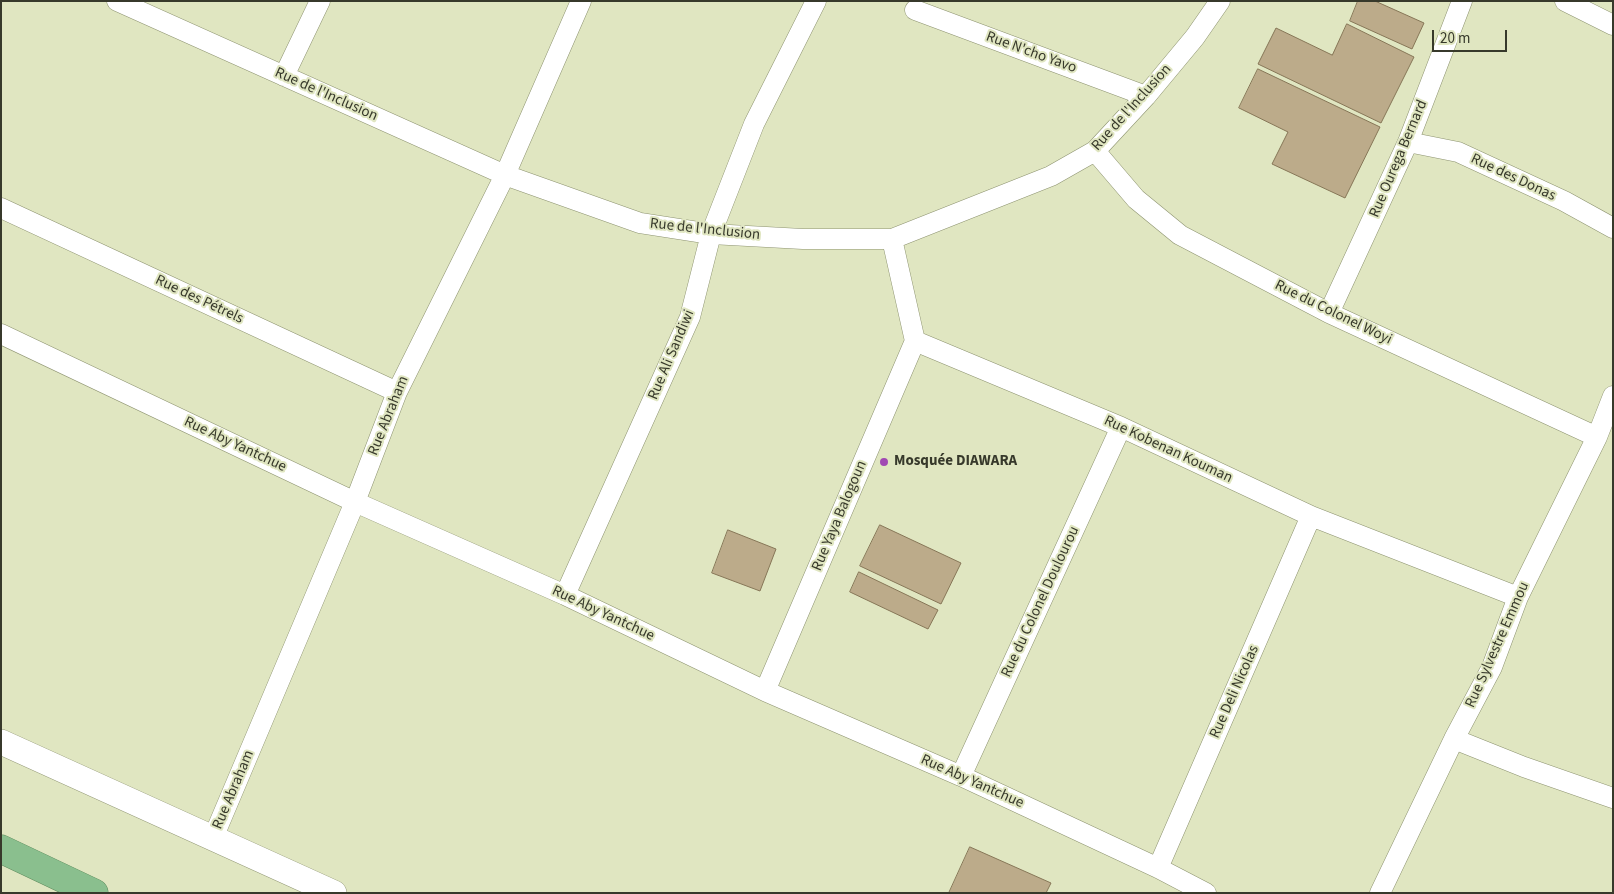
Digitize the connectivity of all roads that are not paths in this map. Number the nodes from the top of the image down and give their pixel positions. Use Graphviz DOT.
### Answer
graph roads {
  1 [pos="117,1"];
  2 [pos="320,1"];
  3 [pos="581,1"];
  4 [pos="816,1"];
  5 [pos="1220,1"];
  6 [pos="1462,1"];
  7 [pos="1565,1"];
  8 [pos="916,10"];
  9 [pos="1613,25"];
  10 [pos="284,76"];
  11 [pos="1146,96"];
  12 [pos="1408,142"];
  13 [pos="1095,152"];
  14 [pos="505,175"];
  15 [pos="1,208"];
  16 [pos="1613,228"];
  17 [pos="711,234"];
  18 [pos="892,239"];
  19 [pos="1329,313"];
  20 [pos="1,334"];
  21 [pos="915,341"];
  22 [pos="397,392"];
  23 [pos="1613,396"];
  24 [pos="1121,427"];
  25 [pos="1596,437"];
  26 [pos="355,502"];
  27 [pos="1312,516"];
  28 [pos="565,595"];
  29 [pos="1518,597"];
  30 [pos="764,691"];
  31 [pos="1454,739"];
  32 [pos="1,742"];
  33 [pos="961,776"];
  34 [pos="1613,798"];
  35 [pos="214,838"];
  36 [pos="1,849"];
  37 [pos="1158,868"];
  38 [pos="94,893"];
  39 [pos="334,893"];
  40 [pos="1206,893"];
  41 [pos="1380,893"];
  1 -- 10 [label="street, Rue de l'Inclusion"];
  2 -- 10 [label="street"];
  3 -- 14 [label="street, Rue Abraham"];
  4 -- 17 [label="street, Rue Ali Sandiwi"];
  5 -- 11 [label="street, Rue de l'Inclusion"];
  6 -- 12 [label="street, Rue Ourega Bernard"];
  7 -- 9 [label="street"];
  8 -- 11 [label="street, Rue N'cho Yavo"];
  10 -- 14 [label="street, Rue de l'Inclusion"];
  11 -- 13 [label="street, Rue de l'Inclusion"];
  12 -- 16 [label="street, Rue des Donas"];
  12 -- 19 [label="street, Rue Ourega Bernard"];
  13 -- 18 [label="street, Rue de l'Inclusion"];
  13 -- 19 [label="street, Rue du Colonel Woyi"];
  14 -- 17 [label="street, Rue de l'Inclusion"];
  14 -- 22 [label="street, Rue Abraham"];
  15 -- 22 [label="street, Rue des Pétrels"];
  17 -- 18 [label="street, Rue de l'Inclusion"];
  17 -- 28 [label="street, Rue Ali Sandiwi"];
  18 -- 21 [label="street"];
  19 -- 25 [label="street, Rue du Colonel Woyi"];
  20 -- 26 [label="street, Rue Aby Yantchue"];
  21 -- 24 [label="street, Rue Kobenan Kouman"];
  21 -- 30 [label="street, Rue Yaya Balogoun"];
  22 -- 26 [label="street, Rue Abraham"];
  23 -- 25 [label="street, Rue Sylvestre Emmou"];
  24 -- 27 [label="street, Rue Kobenan Kouman"];
  24 -- 33 [label="street, Rue du Colonel Doulourou"];
  25 -- 29 [label="street, Rue Sylvestre Emmou"];
  26 -- 28 [label="street, Rue Aby Yantchue"];
  26 -- 35 [label="street, Rue Abraham"];
  27 -- 29 [label="street, Rue Kobenan Kouman"];
  27 -- 37 [label="street, Rue Deli Nicolas"];
  28 -- 30 [label="street, Rue Aby Yantchue"];
  29 -- 31 [label="street, Rue Sylvestre Emmou"];
  30 -- 33 [label="street, Rue Aby Yantchue"];
  31 -- 34 [label="street"];
  31 -- 41 [label="street, Rue Sylvestre Emmou"];
  32 -- 35 [label="street"];
  33 -- 37 [label="street, Rue Aby Yantchue"];
  35 -- 39 [label="street"];
  36 -- 38 [label="highway"];
  37 -- 40 [label="street, Rue Aby Yantchue"];
}
